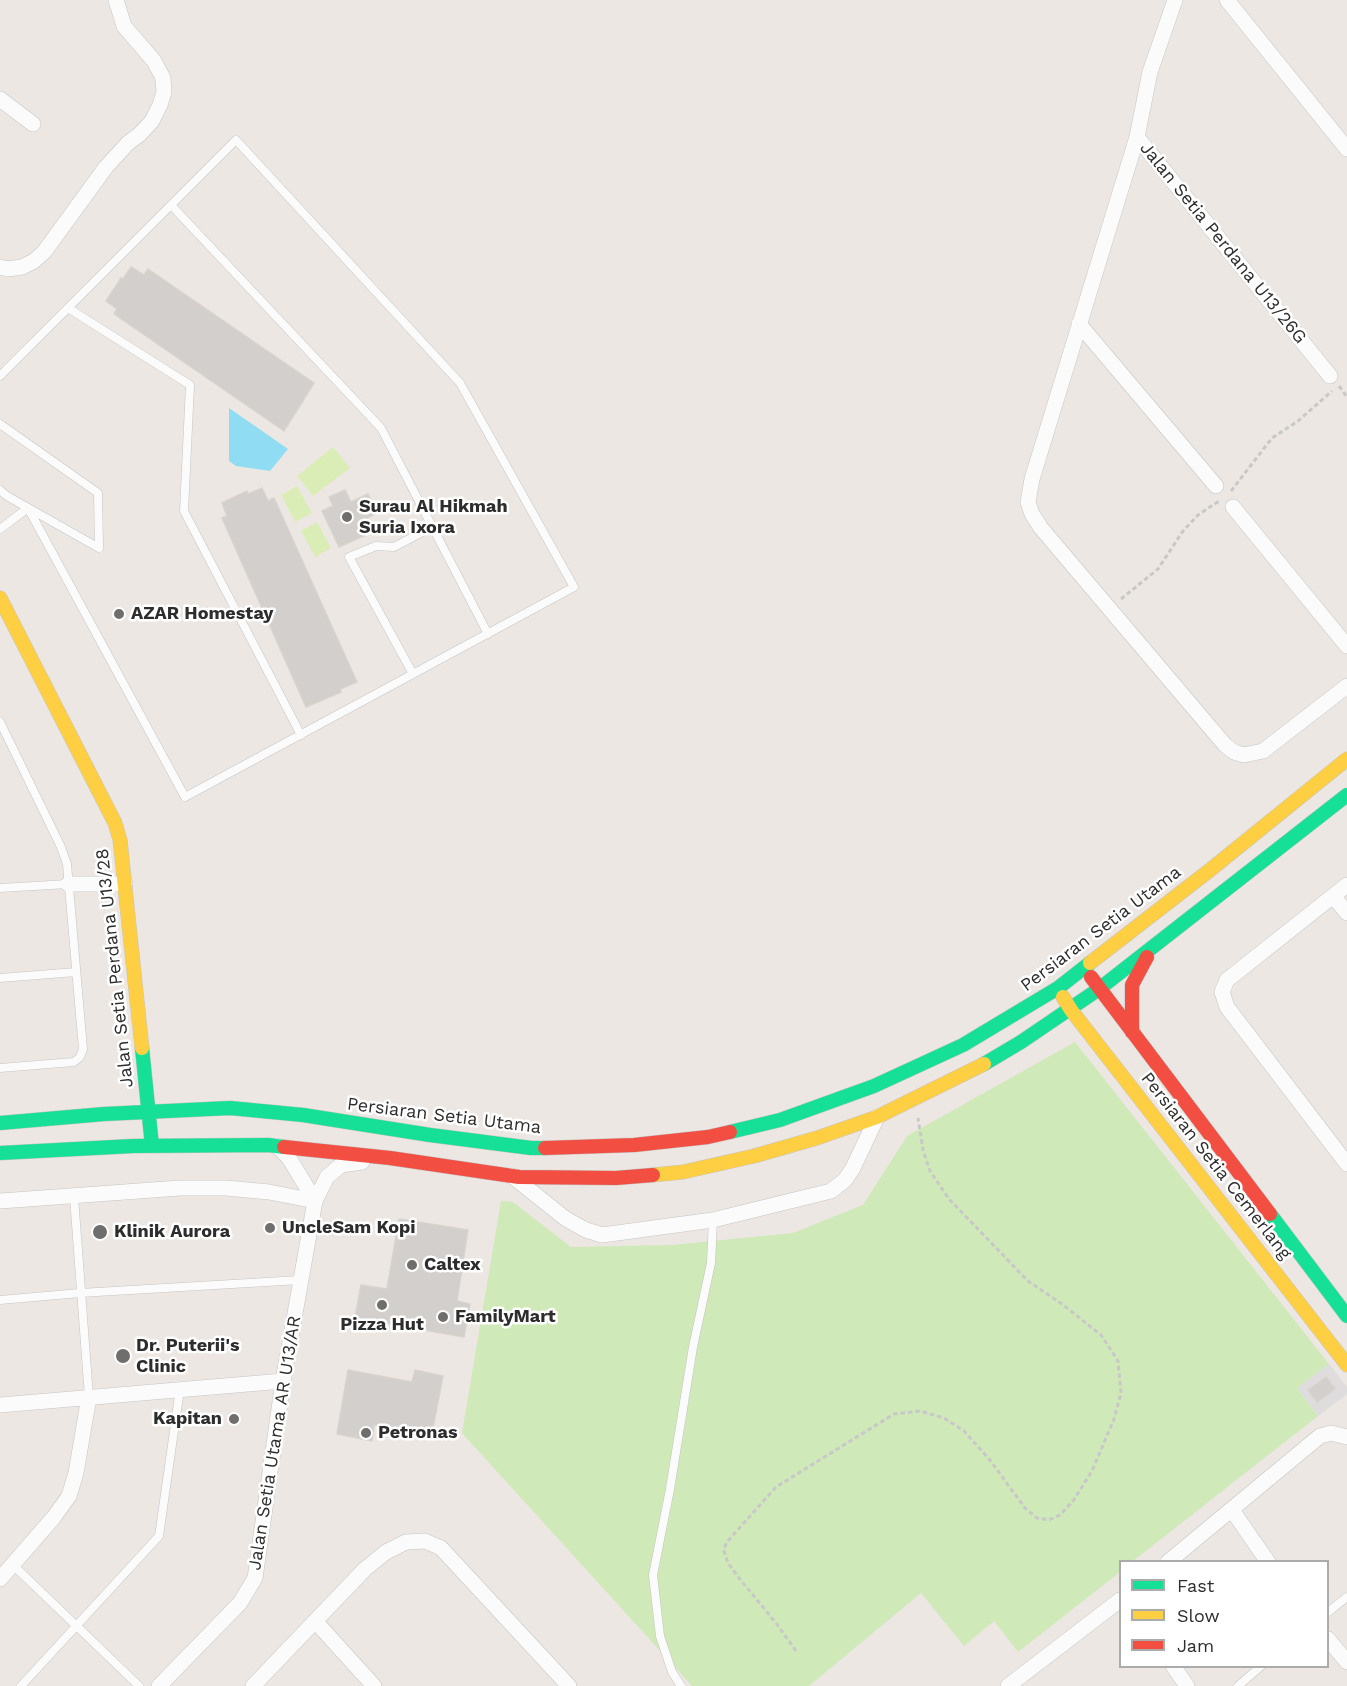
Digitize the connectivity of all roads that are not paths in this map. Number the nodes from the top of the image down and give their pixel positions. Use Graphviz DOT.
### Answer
graph roads {
  1 [pos="116,0"];
  2 [pos="1174,0"];
  3 [pos="1227,0"];
  4 [pos="0,99"];
  5 [pos="33,124"];
  6 [pos="1137,137"];
  7 [pos="1347,149"];
  8 [pos="171,205"];
  9 [pos="0,267"];
  10 [pos="68,308"];
  11 [pos="1079,324"];
  12 [pos="0,376"];
  13 [pos="1334,380"];
  14 [pos="0,423"];
  15 [pos="1216,486"];
  16 [pos="0,490"];
  17 [pos="1233,507"];
  18 [pos="28,508"];
  19 [pos="432,527"];
  20 [pos="0,529"];
  21 [pos="0,598"];
  22 [pos="488,634"];
  23 [pos="1347,646"];
  24 [pos="413,674"];
  25 [pos="1347,686"];
  26 [pos="0,722"];
  27 [pos="301,735"];
  28 [pos="1347,759"];
  29 [pos="1347,795"];
  30 [pos="68,884"];
  31 [pos="125,884"];
  32 [pos="1347,885"];
  33 [pos="0,888"];
  34 [pos="1333,896"];
  35 [pos="1347,913"];
  36 [pos="1152,948"];
  37 [pos="1084,968"];
  38 [pos="76,972"];
  39 [pos="0,978"];
  40 [pos="1058,988"];
  41 [pos="1100,989"];
  42 [pos="1071,1010"];
  43 [pos="1132,1032"];
  44 [pos="0,1068"];
  45 [pos="148,1112"];
  46 [pos="877,1117"];
  47 [pos="0,1123"];
  48 [pos="152,1146"];
  49 [pos="278,1146"];
  50 [pos="0,1153"];
  51 [pos="390,1158"];
  52 [pos="1347,1164"];
  53 [pos="512,1176"];
  54 [pos="74,1197"];
  55 [pos="315,1201"];
  56 [pos="0,1202"];
  57 [pos="713,1220"];
  58 [pos="300,1280"];
  59 [pos="80,1293"];
  60 [pos="0,1300"];
  61 [pos="1347,1316"];
  62 [pos="1347,1365"];
  63 [pos="283,1381"];
  64 [pos="180,1389"];
  65 [pos="89,1397"];
  66 [pos="0,1405"];
  67 [pos="1347,1437"];
  68 [pos="1232,1510"];
  69 [pos="1170,1560"];
  70 [pos="1267,1560"];
  71 [pos="13,1565"];
  72 [pos="0,1579"];
  73 [pos="1347,1597"];
  74 [pos="1119,1601"];
  75 [pos="1329,1610"];
  76 [pos="315,1621"];
  77 [pos="77,1625"];
  78 [pos="1329,1640"];
  79 [pos="1347,1662"];
  80 [pos="1174,1668"];
  81 [pos="1259,1668"];
  82 [pos="1011,1685"];
  83 [pos="21,1686"];
  84 [pos="139,1686"];
  85 [pos="159,1686"];
  86 [pos="253,1686"];
  87 [pos="374,1686"];
  88 [pos="569,1686"];
  89 [pos="681,1686"];
  90 [pos="1187,1686"];
  91 [pos="1238,1686"];
  1 -- 9 [label="street"];
  2 -- 6 [label="street, Jalan Setia Perdana U13/26G"];
  3 -- 7 [label="street"];
  4 -- 5 [label="street"];
  6 -- 11 [label="street"];
  6 -- 13 [label="street, Jalan Setia Perdana U13/26G"];
  8 -- 10 [label="lane"];
  8 -- 19 [label="lane"];
  8 -- 22 [label="lane"];
  10 -- 12 [label="lane"];
  10 -- 27 [label="lane"];
  11 -- 15 [label="street"];
  11 -- 25 [label="street"];
  14 -- 18 [label="lane"];
  16 -- 18 [label="lane"];
  17 -- 23 [label="street"];
  18 -- 20 [label="lane"];
  18 -- 27 [label="lane"];
  19 -- 22 [label="lane"];
  19 -- 24 [label="lane"];
  21 -- 31 [label="street, Jalan Setia Perdana U13/28"];
  22 -- 24 [label="lane"];
  24 -- 27 [label="lane"];
  26 -- 30 [label="lane"];
  28 -- 37 [label="street, Persiaran Setia Utama"];
  29 -- 36 [label="street"];
  30 -- 31 [label="street"];
  30 -- 33 [label="lane"];
  30 -- 38 [label="lane"];
  31 -- 45 [label="street, Jalan Setia Perdana U13/28"];
  32 -- 34 [label="street"];
  34 -- 35 [label="street"];
  34 -- 52 [label="street"];
  36 -- 41 [label="street"];
  36 -- 43 [label="street"];
  37 -- 40 [label="street, Persiaran Setia Utama"];
  37 -- 41 [label="street, Persiaran Setia Cemerlang"];
  38 -- 39 [label="lane"];
  38 -- 44 [label="lane"];
  40 -- 42 [label="street, Persiaran Setia Cemerlang"];
  40 -- 45 [label="street, Persiaran Setia Utama"];
  41 -- 42 [label="street"];
  41 -- 43 [label="street, Persiaran Setia Cemerlang"];
  42 -- 46 [label="street"];
  42 -- 62 [label="street, Persiaran Setia Cemerlang"];
  43 -- 61 [label="street, Persiaran Setia Cemerlang"];
  45 -- 47 [label="street, Persiaran Setia Utama"];
  45 -- 48 [label="street, Jalan Setia Perdana U13/28"];
  46 -- 53 [label="street"];
  46 -- 57 [label="street"];
  48 -- 49 [label="street"];
  48 -- 50 [label="street"];
  49 -- 51 [label="street"];
  49 -- 55 [label="street"];
  51 -- 53 [label="street"];
  51 -- 55 [label="street"];
  53 -- 57 [label="street"];
  54 -- 55 [label="street"];
  54 -- 56 [label="street"];
  54 -- 59 [label="lane"];
  55 -- 58 [label="street, Jalan Setia Utama AR U13/AR"];
  57 -- 89 [label="lane"];
  58 -- 59 [label="lane"];
  58 -- 63 [label="street, Jalan Setia Utama AR U13/AR"];
  59 -- 60 [label="lane"];
  59 -- 65 [label="lane"];
  63 -- 64 [label="street"];
  63 -- 85 [label="street, Jalan Setia Utama AR U13/AR"];
  64 -- 65 [label="street"];
  64 -- 77 [label="lane"];
  65 -- 66 [label="street"];
  65 -- 71 [label="street"];
  67 -- 68 [label="street"];
  68 -- 69 [label="street"];
  68 -- 70 [label="street"];
  71 -- 72 [label="street"];
  71 -- 77 [label="lane"];
  73 -- 75 [label="lane"];
  74 -- 82 [label="street"];
  76 -- 86 [label="street"];
  76 -- 87 [label="street"];
  76 -- 88 [label="street"];
  77 -- 83 [label="lane"];
  77 -- 84 [label="lane"];
  78 -- 79 [label="street"];
  80 -- 90 [label="street"];
  81 -- 91 [label="lane"];
}
